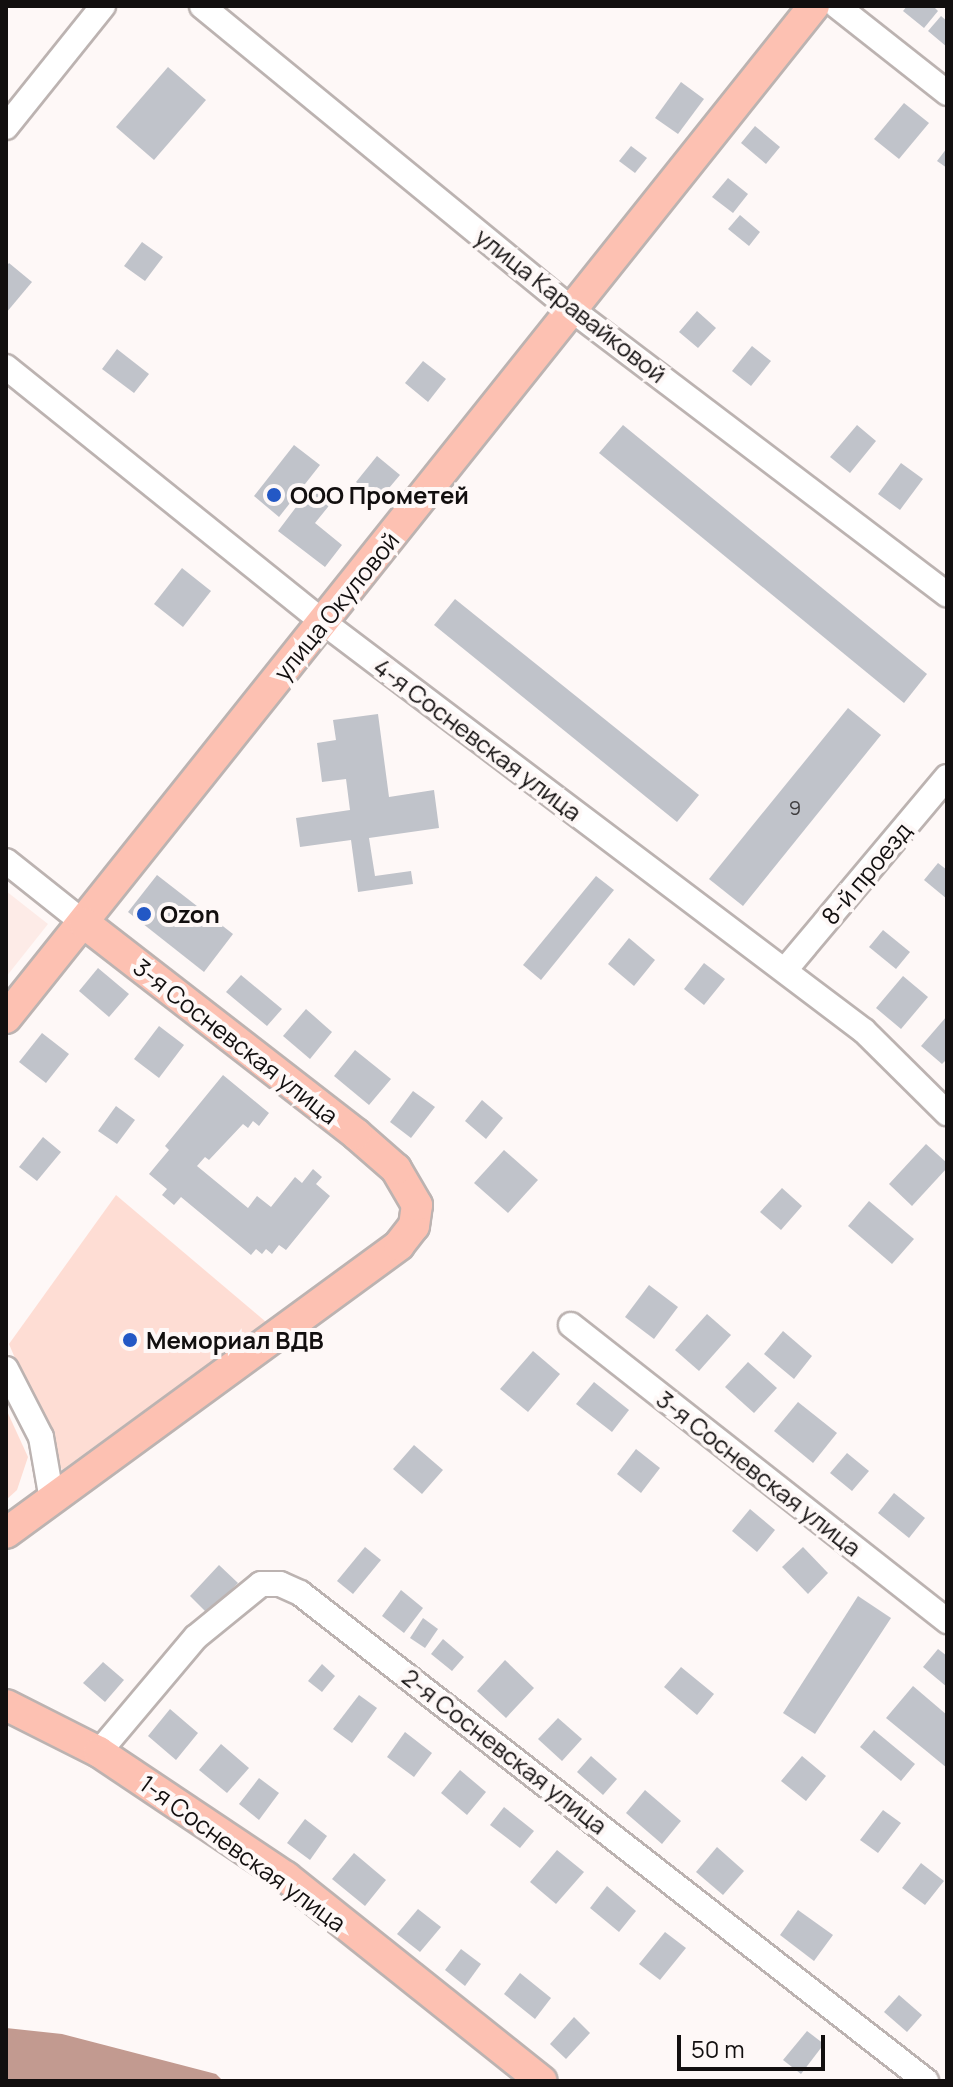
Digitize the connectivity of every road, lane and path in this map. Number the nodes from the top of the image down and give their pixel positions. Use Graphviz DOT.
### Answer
graph roads {
  1 [pos="103,6"];
  2 [pos="202,6"];
  3 [pos="814,6"];
  4 [pos="837,6"];
  5 [pos="947,93"];
  6 [pos="6,127"];
  7 [pos="571,309"];
  8 [pos="6,367"];
  9 [pos="947,594"];
  10 [pos="323,622"];
  11 [pos="947,777"];
  12 [pos="6,861"];
  13 [pos="84,923"];
  14 [pos="785,970"];
  15 [pos="6,1018"];
  16 [pos="947,1113"];
  17 [pos="571,1325"];
  18 [pos="6,1369"];
  19 [pos="52,1500"];
  20 [pos="6,1533"];
  21 [pos="947,1621"];
  22 [pos="6,1705"];
  23 [pos="99,1752"];
  24 [pos="542,2081"];
  25 [pos="926,2081"];
  1 -- 6 [label="street"];
  2 -- 7 [label="street, улица Каравайковой"];
  3 -- 7 [label="main road, улица Окуловой"];
  4 -- 5 [label="street"];
  7 -- 9 [label="street, улица Каравайковой"];
  7 -- 10 [label="main road, улица Окуловой"];
  8 -- 10 [label="street, 4-я Сосневская улица"];
  10 -- 13 [label="main road, улица Окуловой"];
  10 -- 14 [label="street, 4-я Сосневская улица"];
  11 -- 14 [label="street, 8-й проезд"];
  12 -- 13 [label="street, 3-я Сосневская улица"];
  13 -- 15 [label="main road, улица Окуловой"];
  13 -- 19 [label="main road, 3-я Сосневская улица"];
  14 -- 16 [label="street, 4-я Сосневская улица"];
  17 -- 21 [label="street, 3-я Сосневская улица"];
  18 -- 19 [label="street"];
  19 -- 20 [label="main road"];
  22 -- 23 [label="main road, 1-я Сосневская улица"];
  23 -- 24 [label="main road, 1-я Сосневская улица"];
  23 -- 25 [label="street, 2-я Сосневская улица"];
}
